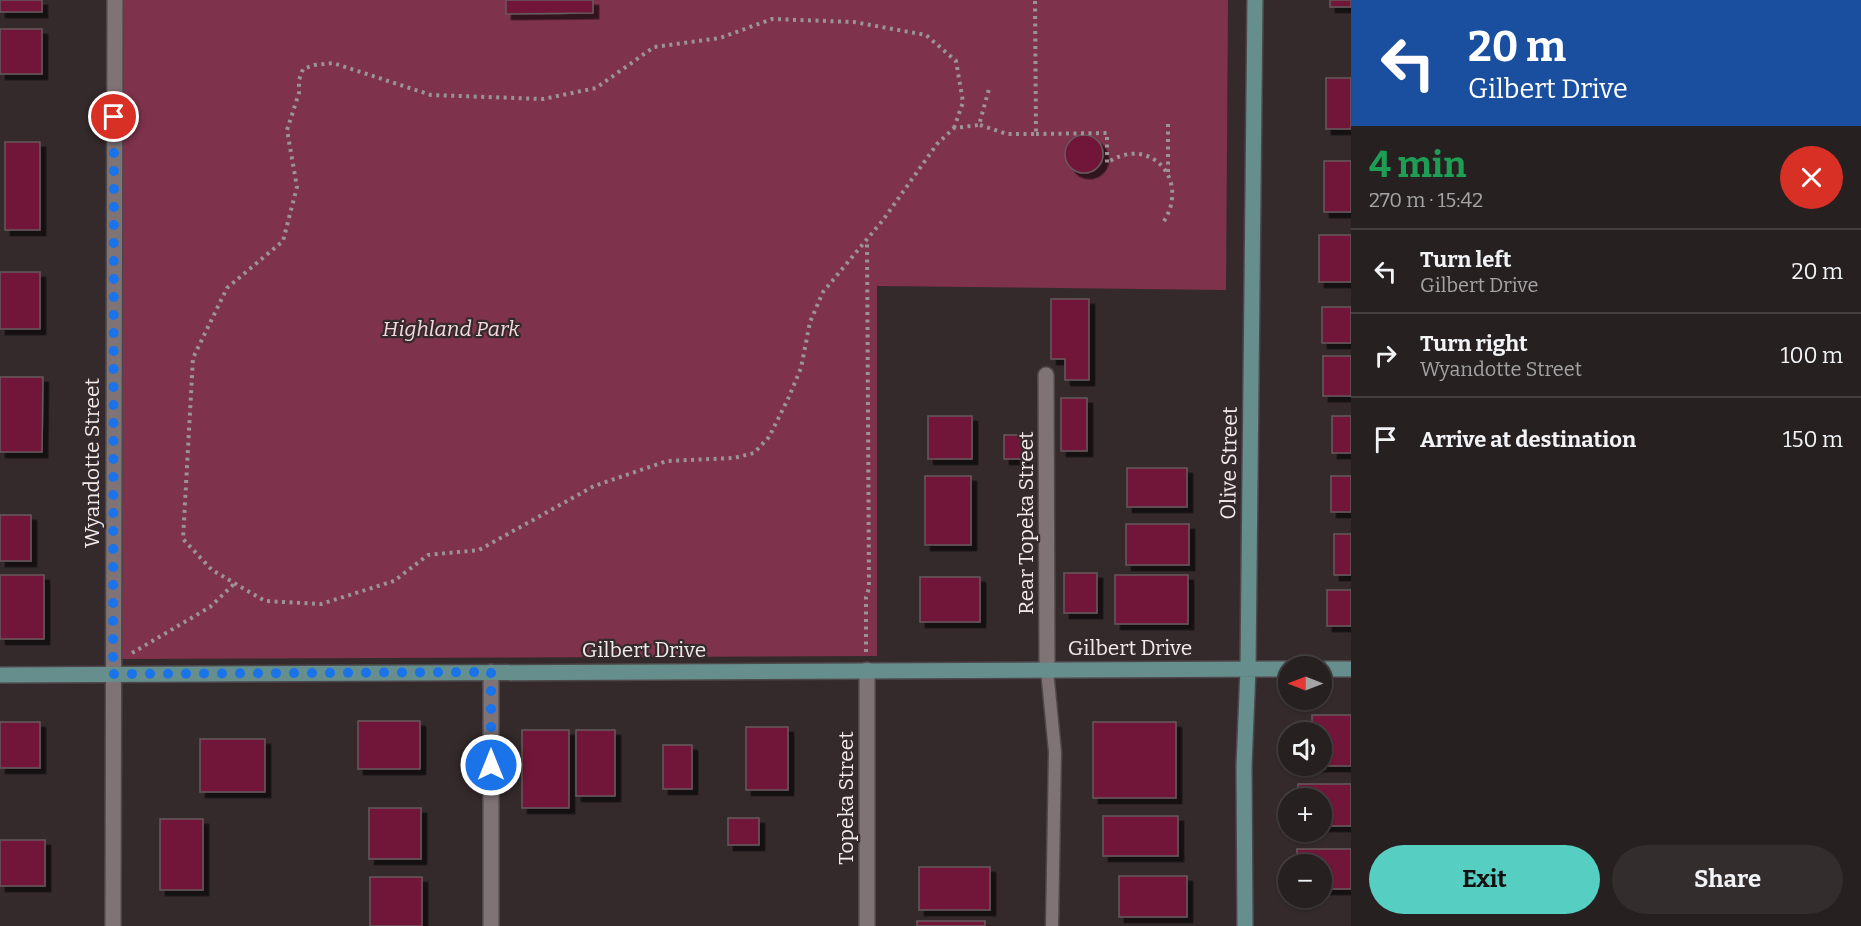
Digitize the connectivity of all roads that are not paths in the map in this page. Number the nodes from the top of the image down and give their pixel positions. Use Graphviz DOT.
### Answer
graph roads {
  1 [pos="115,0"];
  2 [pos="1255,0"];
  3 [pos="1046,375"];
  4 [pos="1248,669"];
  5 [pos="1278,669"];
  6 [pos="1332,669"];
  7 [pos="1351,669"];
  8 [pos="867,670"];
  9 [pos="1047,670"];
  10 [pos="491,672"];
  11 [pos="113,674"];
  12 [pos="0,675"];
  13 [pos="113,926"];
  14 [pos="491,926"];
  15 [pos="867,926"];
  16 [pos="1052,926"];
  17 [pos="1245,926"];
  1 -- 11 [label="street, Wyandotte Street"];
  2 -- 4 [label="street, Olive Street"];
  3 -- 9 [label="street, Rear Topeka Street"];
  4 -- 5 [label="street, Gilbert Drive"];
  4 -- 9 [label="street, Gilbert Drive"];
  4 -- 17 [label="street, Olive Street"];
  6 -- 7 [label="street"];
  8 -- 9 [label="street, Gilbert Drive"];
  8 -- 10 [label="street, Gilbert Drive"];
  8 -- 15 [label="street, Topeka Street"];
  9 -- 16 [label="lane"];
  10 -- 11 [label="street, Gilbert Drive"];
  10 -- 14 [label="street"];
  11 -- 12 [label="street, Gilbert Drive"];
  11 -- 13 [label="street, Wyandotte Street"];
}
